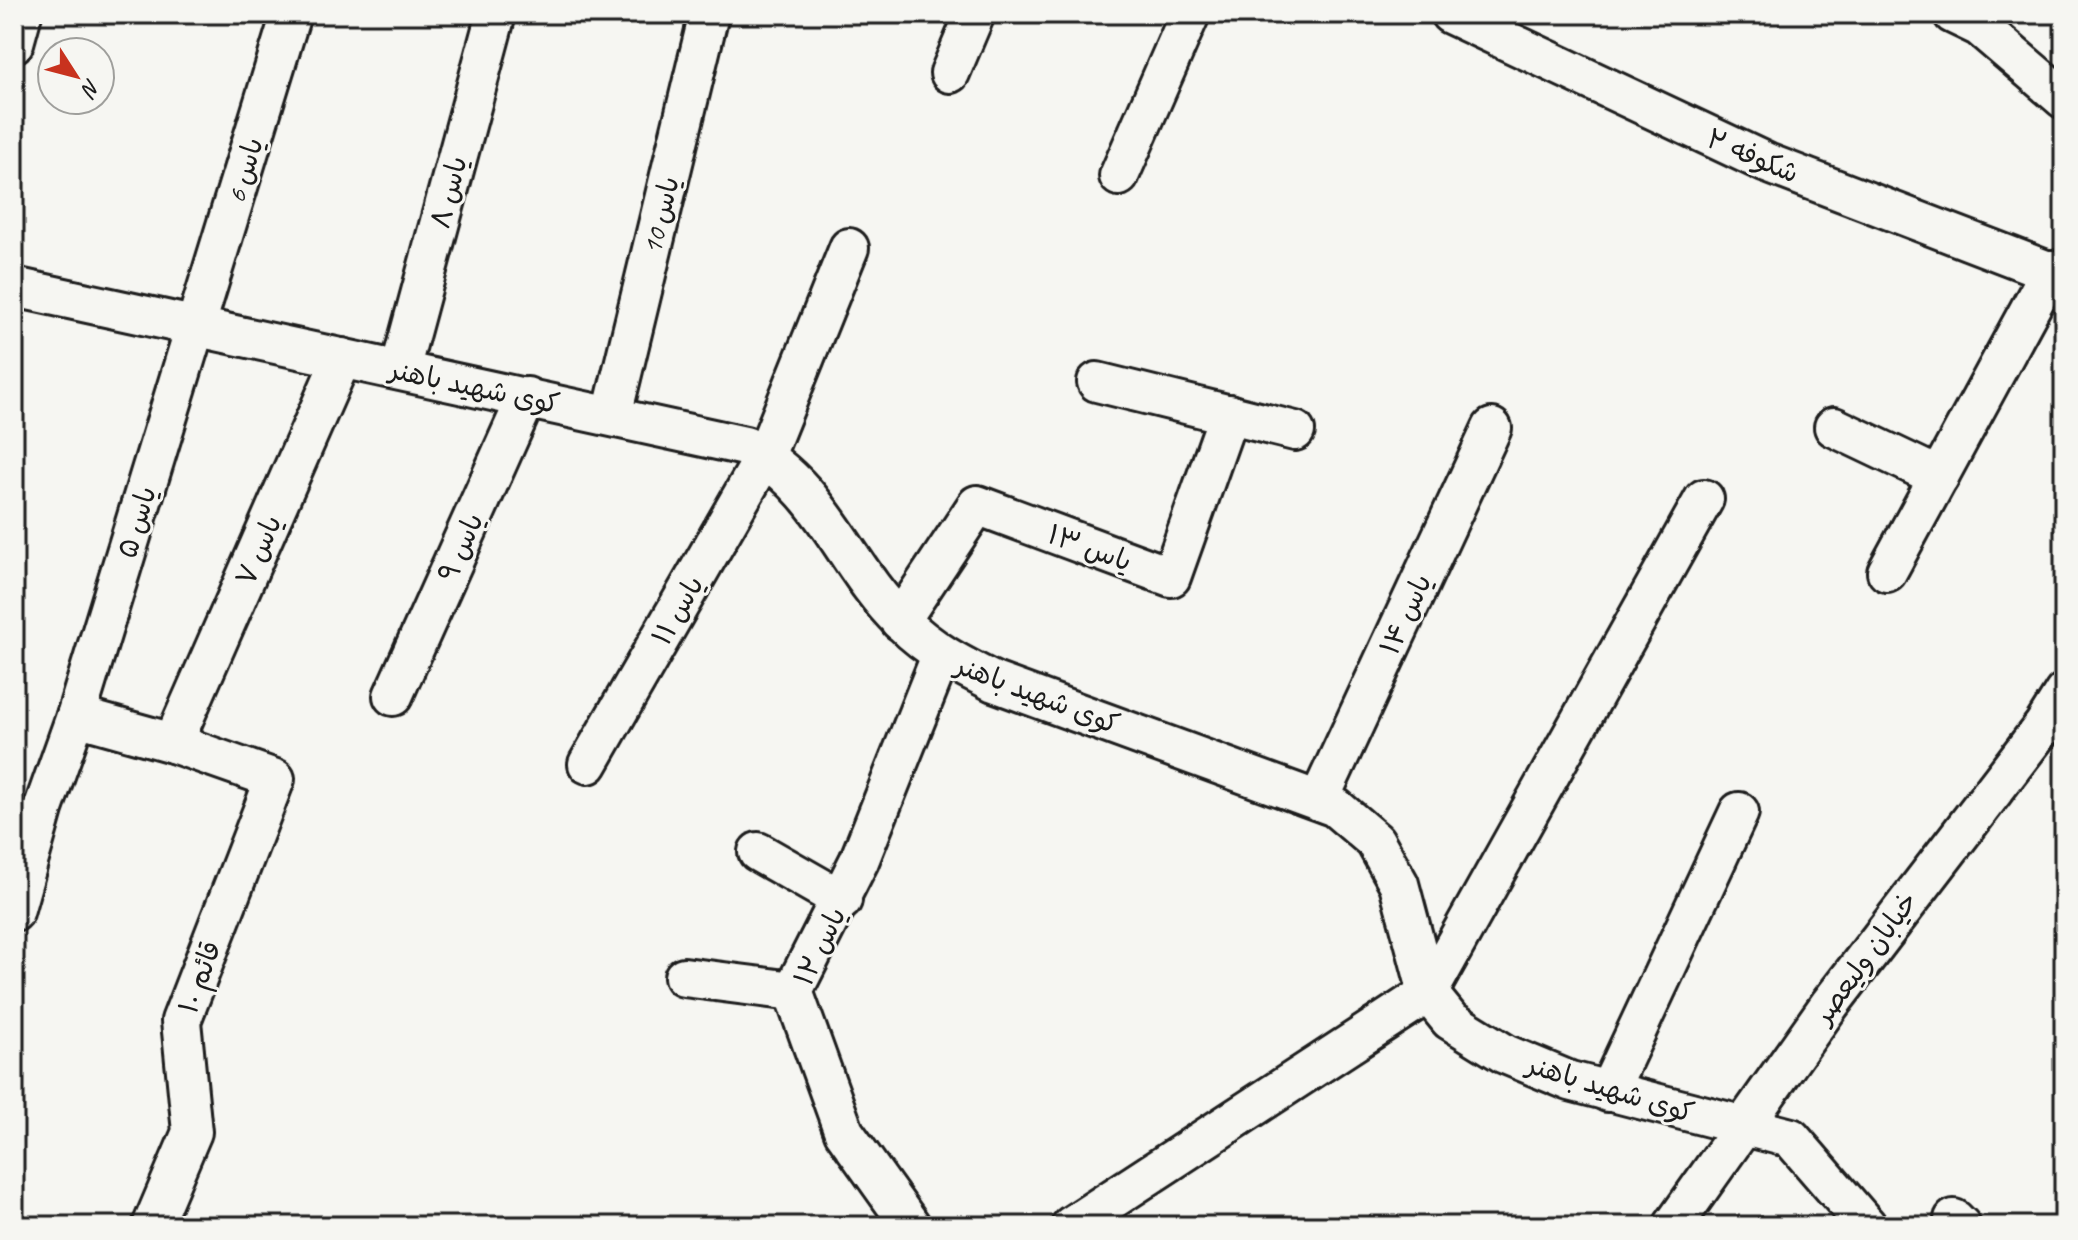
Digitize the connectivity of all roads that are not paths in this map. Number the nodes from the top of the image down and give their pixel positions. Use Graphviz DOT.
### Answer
graph roads {
  1 [pos="22,14"];
  2 [pos="291,14"];
  3 [pos="496,14"];
  4 [pos="709,14"];
  5 [pos="975,14"];
  6 [pos="1190,14"];
  7 [pos="1450,14"];
  8 [pos="1953,14"];
  9 [pos="14,43"];
  10 [pos="950,73"];
  11 [pos="2064,99"];
  12 [pos="1119,176"];
  13 [pos="849,248"];
  14 [pos="2058,274"];
  15 [pos="14,287"];
  16 [pos="196,327"];
  17 [pos="342,358"];
  18 [pos="400,370"];
  19 [pos="1097,382"];
  20 [pos="527,397"];
  21 [pos="1229,414"];
  22 [pos="612,415"];
  23 [pos="1834,427"];
  24 [pos="1492,428"];
  25 [pos="1295,431"];
  26 [pos="765,456"];
  27 [pos="1939,477"];
  28 [pos="1704,499"];
  29 [pos="1887,572"];
  30 [pos="900,621"];
  31 [pos="941,656"];
  32 [pos="2064,693"];
  33 [pos="393,696"];
  34 [pos="76,716"];
  35 [pos="2054,721"];
  36 [pos="173,743"];
  37 [pos="588,764"];
  38 [pos="1319,800"];
  39 [pos="1739,812"];
  40 [pos="758,852"];
  41 [pos="842,900"];
  42 [pos="14,912"];
  43 [pos="684,977"];
  44 [pos="793,991"];
  45 [pos="1428,993"];
  46 [pos="1608,1092"];
  47 [pos="1746,1124"];
  48 [pos="152,1226"];
  49 [pos="911,1226"];
  50 [pos="1071,1226"];
  51 [pos="1673,1226"];
  52 [pos="1867,1226"];
  1 -- 9 [label="street"];
  2 -- 16 [label="street, یاس 6"];
  3 -- 18 [label="street, یاس ۸"];
  4 -- 22 [label="street, یاس 10"];
  5 -- 10 [label="street"];
  6 -- 12 [label="street"];
  7 -- 14 [label="street, شکوفه ۲"];
  8 -- 11 [label="street"];
  13 -- 26 [label="street, یاس ۱۱"];
  14 -- 27 [label="street"];
  15 -- 16 [label="street, کوی شهید باهنر"];
  16 -- 17 [label="street, کوی شهید باهنر"];
  16 -- 34 [label="street, یاس ۵"];
  17 -- 18 [label="street, کوی شهید باهنر"];
  17 -- 36 [label="street, یاس ۷"];
  18 -- 20 [label="street, کوی شهید باهنر"];
  19 -- 21 [label="street"];
  20 -- 22 [label="street, کوی شهید باهنر"];
  20 -- 33 [label="street, یاس ۹"];
  21 -- 25 [label="street"];
  21 -- 30 [label="street, یاس ۱۳"];
  22 -- 26 [label="street, کوی شهید باهنر"];
  23 -- 27 [label="street"];
  24 -- 38 [label="street, یاس ۱۴"];
  26 -- 30 [label="street, کوی شهید باهنر"];
  26 -- 37 [label="street, یاس ۱۱"];
  27 -- 29 [label="street"];
  28 -- 45 [label="street"];
  30 -- 31 [label="street, کوی شهید باهنر"];
  31 -- 38 [label="street, کوی شهید باهنر"];
  31 -- 41 [label="street, یاس ۱۲"];
  32 -- 35 [label="street, خیابان ولیعصر"];
  34 -- 36 [label="street"];
  34 -- 42 [label="street, یاس ۵"];
  35 -- 47 [label="street, خیابان ولیعصر"];
  36 -- 48 [label="street, قائم ۱۰"];
  38 -- 45 [label="street, کوی شهید باهنر"];
  39 -- 46 [label="street"];
  40 -- 41 [label="street"];
  41 -- 44 [label="street, یاس ۱۲"];
  43 -- 44 [label="street"];
  44 -- 49 [label="street, یاس ۱۲"];
  45 -- 46 [label="street, کوی شهید باهنر"];
  45 -- 50 [label="street"];
  46 -- 47 [label="street, کوی شهید باهنر"];
  47 -- 51 [label="street, خیابان ولیعصر"];
  47 -- 52 [label="street, کوی شهید باهنر"];
}
